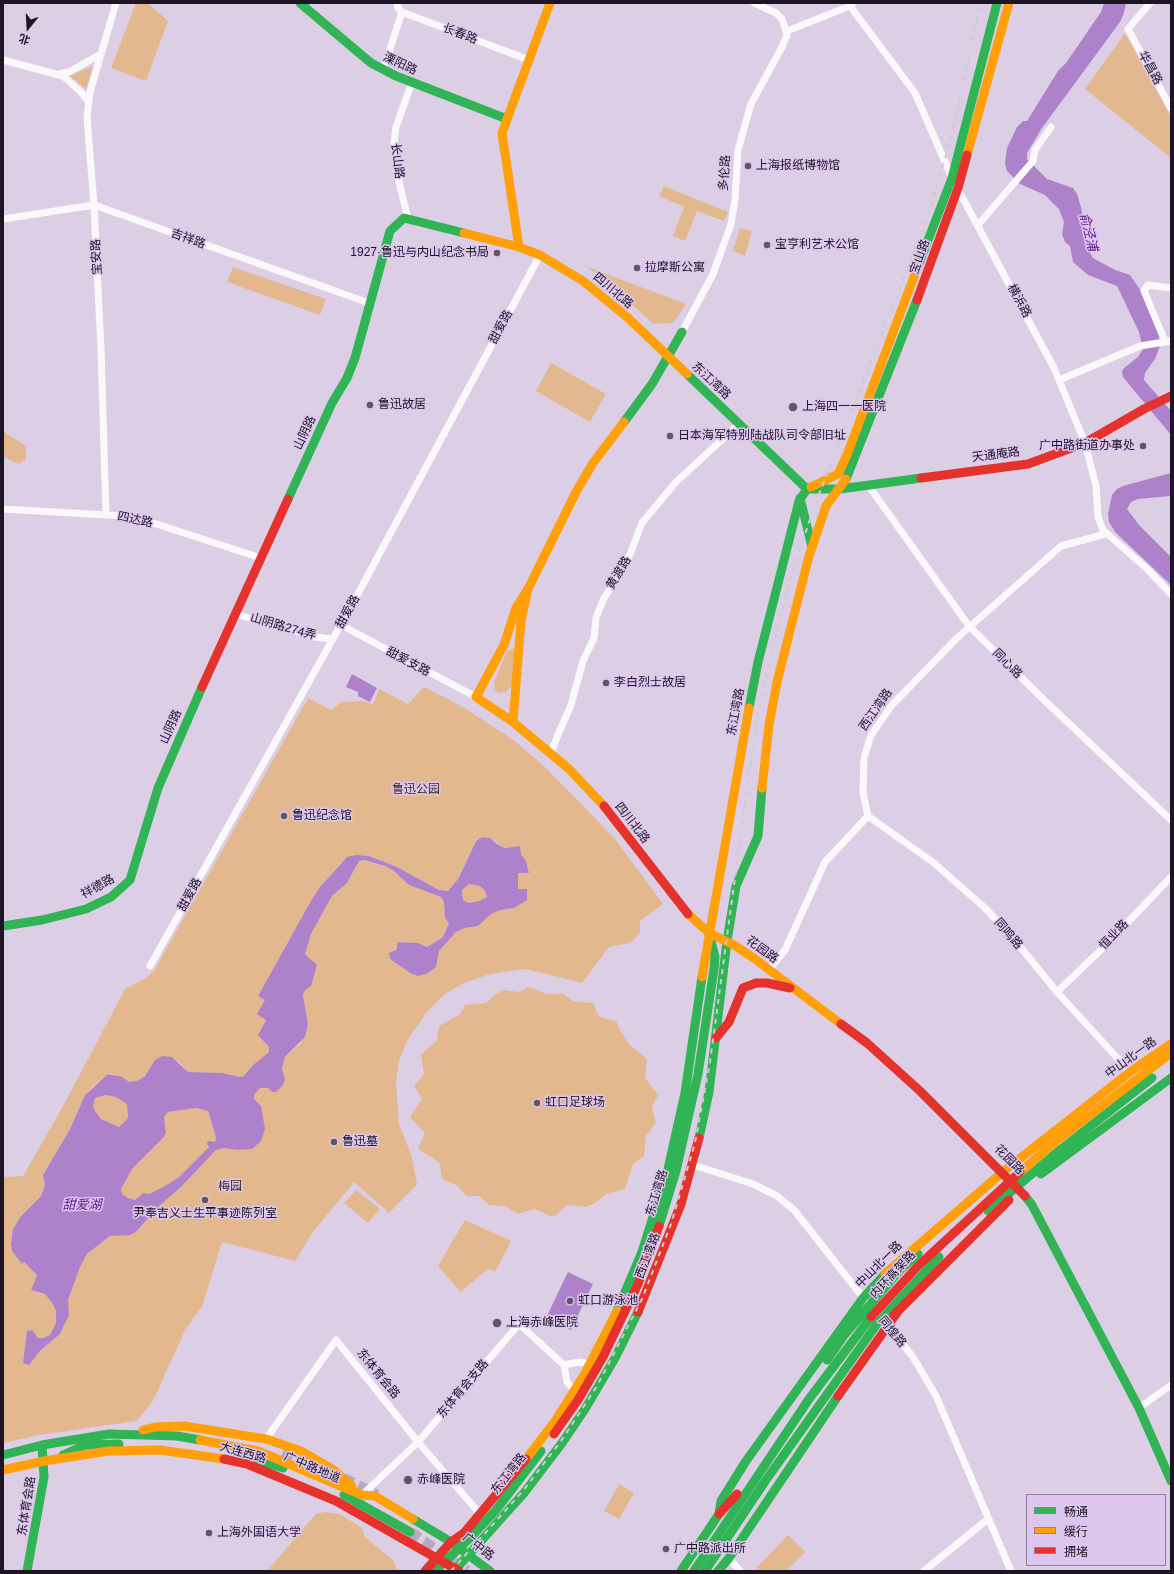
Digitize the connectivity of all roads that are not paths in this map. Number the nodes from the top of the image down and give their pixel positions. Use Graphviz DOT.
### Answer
graph roads {
  1 [pos="116,3"];
  2 [pos="300,3"];
  3 [pos="397,3"];
  4 [pos="550,3"];
  5 [pos="754,3"];
  6 [pos="997,3"];
  7 [pos="1009,3"];
  8 [pos="1150,3"];
  9 [pos="852,5"];
  10 [pos="402,12"];
  11 [pos="787,31"];
  12 [pos="101,54"];
  13 [pos="3,60"];
  14 [pos="529,60"];
  15 [pos="383,70"];
  16 [pos="58,74"];
  17 [pos="412,82"];
  18 [pos="88,101"];
  19 [pos="1171,108"];
  20 [pos="507,119"];
  21 [pos="1051,127"];
  22 [pos="952,178"];
  23 [pos="958,188"];
  24 [pos="94,206"];
  25 [pos="3,219"];
  26 [pos="408,219"];
  27 [pos="978,226"];
  28 [pos="520,247"];
  29 [pos="540,255"];
  30 [pos="1171,288"];
  31 [pos="369,303"];
  32 [pos="682,332"];
  33 [pos="1166,341"];
  34 [pos="668,357"];
  35 [pos="1060,380"];
  36 [pos="1171,396"];
  37 [pos="739,424"];
  38 [pos="1085,443"];
  39 [pos="843,464"];
  40 [pos="868,485"];
  41 [pos="807,489"];
  42 [pos="840,489"];
  43 [pos="800,498"];
  44 [pos="3,509"];
  45 [pos="106,514"];
  46 [pos="1106,534"];
  47 [pos="812,547"];
  48 [pos="261,558"];
  49 [pos="528,589"];
  50 [pos="1171,594"];
  51 [pos="235,614"];
  52 [pos="341,625"];
  53 [pos="969,626"];
  54 [pos="332,639"];
  55 [pos="504,646"];
  56 [pos="520,646"];
  57 [pos="476,697"];
  58 [pos="513,722"];
  59 [pos="551,753"];
  60 [pos="168,764"];
  61 [pos="868,816"];
  62 [pos="1171,820"];
  63 [pos="1171,877"];
  64 [pos="3,926"];
  65 [pos="709,933"];
  66 [pos="727,941"];
  67 [pos="150,966"];
  68 [pos="769,970"];
  69 [pos="794,989"];
  70 [pos="1057,992"];
  71 [pos="716,1038"];
  72 [pos="1171,1044"];
  73 [pos="1171,1053"];
  74 [pos="1171,1063"];
  75 [pos="686,1069"];
  76 [pos="700,1070"];
  77 [pos="1130,1072"];
  78 [pos="1171,1078"];
  79 [pos="693,1165"];
  80 [pos="1004,1171"];
  81 [pos="1020,1189"];
  82 [pos="995,1193"];
  83 [pos="930,1266"];
  84 [pos="863,1298"];
  85 [pos="885,1323"];
  86 [pos="590,1364"];
  87 [pos="564,1365"];
  88 [pos="1171,1385"];
  89 [pos="575,1390"];
  90 [pos="1139,1408"];
  91 [pos="143,1430"];
  92 [pos="109,1434"];
  93 [pos="266,1439"];
  94 [pos="418,1442"];
  95 [pos="42,1445"];
  96 [pos="282,1454"];
  97 [pos="3,1455"];
  98 [pos="56,1459"];
  99 [pos="44,1461"];
  100 [pos="3,1470"];
  101 [pos="1171,1481"];
  102 [pos="362,1495"];
  103 [pos="480,1514"];
  104 [pos="719,1514"];
  105 [pos="988,1519"];
  106 [pos="410,1532"];
  107 [pos="451,1542"];
  108 [pos="459,1548"];
  109 [pos="469,1555"];
  110 [pos="729,1558"];
  111 [pos="440,1560"];
  112 [pos="456,1570"];
  113 [pos="28,1571"];
  114 [pos="425,1571"];
  115 [pos="435,1571"];
  116 [pos="490,1571"];
  117 [pos="681,1571"];
  118 [pos="694,1571"];
  119 [pos="705,1571"];
  120 [pos="712,1571"];
  121 [pos="718,1571"];
  122 [pos="740,1571"];
  123 [pos="924,1571"];
  124 [pos="1011,1571"];
  1 -- 12 [label="street, 宝安路"];
  2 -- 15 [label="main road, 溧阳路"];
  3 -- 10 [label="street"];
  4 -- 14 [label="main road"];
  5 -- 11 [label="street"];
  6 -- 22 [label="main road, 宝山路"];
  7 -- 23 [label="main road, 宝山路"];
  8 -- 19 [label="street, 华昌路"];
  9 -- 11 [label="street"];
  9 -- 22 [label="street, 横浜路"];
  10 -- 14 [label="street, 长春路"];
  10 -- 15 [label="street"];
  11 -- 32 [label="street, 多伦路"];
  12 -- 16 [label="street"];
  12 -- 18 [label="street, 宝安路"];
  13 -- 16 [label="street"];
  14 -- 20 [label="main road"];
  15 -- 17 [label="main road, 溧阳路"];
  16 -- 18 [label="street"];
  17 -- 20 [label="main road, 溧阳路"];
  17 -- 26 [label="street, 长山路"];
  18 -- 24 [label="street, 宝安路"];
  20 -- 28 [label="main road"];
  21 -- 27 [label="street"];
  22 -- 23 [label="street, 横浜路"];
  22 -- 39 [label="main road, 宝山路"];
  23 -- 27 [label="street, 横浜路"];
  23 -- 42 [label="main road, 宝山路"];
  24 -- 25 [label="street, 吉祥路"];
  24 -- 31 [label="street, 吉祥路"];
  24 -- 45 [label="street, 宝安路"];
  26 -- 28 [label="main road"];
  26 -- 31 [label="main road, 山阴路"];
  27 -- 35 [label="street, 横浜路"];
  28 -- 29 [label="main road, 四川北路"];
  29 -- 34 [label="main road, 四川北路"];
  29 -- 52 [label="street, 甜爱路"];
  30 -- 33 [label="street"];
  31 -- 48 [label="main road, 山阴路"];
  32 -- 34 [label="main road, 多伦路"];
  33 -- 35 [label="street"];
  34 -- 37 [label="main road, 东江湾路"];
  34 -- 49 [label="main road"];
  35 -- 38 [label="street, 横浜路"];
  36 -- 38 [label="main road, 天通庵路"];
  37 -- 41 [label="main road, 东江湾路"];
  37 -- 59 [label="street, 黄渡路"];
  38 -- 40 [label="main road, 天通庵路"];
  38 -- 46 [label="street, 横浜路"];
  39 -- 41 [label="main road, 宝山路"];
  39 -- 42 [label="main road, 宝山路"];
  40 -- 42 [label="main road, 天通庵路"];
  40 -- 53 [label="street, 同心路"];
  41 -- 42 [label="main road"];
  41 -- 43 [label="main road, 东江湾路"];
  42 -- 47 [label="main road"];
  43 -- 47 [label="main road"];
  43 -- 65 [label="main road, 东江湾路"];
  44 -- 45 [label="street, 四达路"];
  45 -- 48 [label="street, 四达路"];
  46 -- 50 [label="street, 横浜路"];
  46 -- 53 [label="street, 西江湾路"];
  47 -- 66 [label="main road"];
  48 -- 51 [label="main road, 山阴路"];
  49 -- 55 [label="main road"];
  49 -- 56 [label="main road"];
  51 -- 54 [label="street, 山阴路274弄"];
  51 -- 60 [label="main road, 山阴路"];
  52 -- 54 [label="street, 甜爱路"];
  52 -- 57 [label="street, 甜爱支路"];
  53 -- 61 [label="street, 西江湾路"];
  53 -- 62 [label="street, 同心路"];
  54 -- 67 [label="street, 甜爱路"];
  55 -- 56 [label="main road"];
  55 -- 57 [label="main road"];
  56 -- 58 [label="main road"];
  57 -- 58 [label="main road, 四川北路"];
  58 -- 59 [label="main road, 四川北路"];
  59 -- 65 [label="main road, 四川北路"];
  60 -- 64 [label="main road, 祥德路"];
  61 -- 68 [label="street"];
  61 -- 70 [label="street, 同鸣路"];
  63 -- 70 [label="street, 恒业路"];
  65 -- 66 [label="main road, 四川北路"];
  65 -- 86 [label="main road, 东江湾路"];
  65 -- 108 [label="main road, 东江湾路"];
  66 -- 68 [label="main road, 花园路"];
  66 -- 71 [label="main road, 西江湾路"];
  68 -- 69 [label="main road, 花园路"];
  69 -- 71 [label="main road"];
  69 -- 80 [label="main road, 花园路"];
  70 -- 77 [label="street, 同鸣路"];
  71 -- 79 [label="main road, 西江湾路"];
  72 -- 77 [label="main road, 中山北一路"];
  73 -- 82 [label="main road, 内环高架路"];
  74 -- 83 [label="main road, 内环高架路"];
  75 -- 76 [label="street"];
  77 -- 80 [label="main road, 中山北一路"];
  78 -- 81 [label="main road"];
  79 -- 84 [label="street, 同煌路"];
  79 -- 109 [label="main road, 西江湾路"];
  80 -- 81 [label="main road, 花园路"];
  80 -- 84 [label="main road, 中山北一路"];
  81 -- 85 [label="main road"];
  81 -- 90 [label="main road, 花园路"];
  82 -- 104 [label="main road"];
  82 -- 118 [label="main road, 内环高架路"];
  83 -- 110 [label="main road"];
  83 -- 119 [label="main road, 内环高架路"];
  84 -- 85 [label="street, 同煌路"];
  84 -- 104 [label="main road, 中山北一路"];
  85 -- 105 [label="street, 同煌路"];
  85 -- 120 [label="main road"];
  86 -- 87 [label="street"];
  86 -- 89 [label="main road, 东江湾路"];
  87 -- 89 [label="street"];
  87 -- 94 [label="street, 东体育会支路"];
  88 -- 90 [label="street"];
  89 -- 103 [label="main road, 东江湾路"];
  90 -- 101 [label="main road, 花园路"];
  91 -- 92 [label="main road, 广中路地道"];
  91 -- 93 [label="main road"];
  91 -- 96 [label="main road, 广中路地道"];
  92 -- 95 [label="main road, 大连西路"];
  92 -- 102 [label="main road, 大连西路"];
  93 -- 94 [label="street, 东体育会路"];
  93 -- 102 [label="main road"];
  94 -- 102 [label="street, 东体育会支路"];
  94 -- 103 [label="street, 东体育会路"];
  95 -- 97 [label="main road, 大连西路"];
  95 -- 99 [label="main road, 东体育会路"];
  98 -- 99 [label="main road, 大连西路"];
  98 -- 106 [label="main road, 广中路地道"];
  98 -- 111 [label="main road, 大连西路"];
  99 -- 100 [label="main road, 大连西路"];
  99 -- 113 [label="main road, 东体育会路"];
  102 -- 107 [label="main road, 大连西路"];
  103 -- 107 [label="main road, 东江湾路"];
  104 -- 117 [label="main road, 中山北一路"];
  105 -- 123 [label="street"];
  105 -- 124 [label="street, 同煌路"];
  107 -- 108 [label="main road, 广中路"];
  107 -- 111 [label="main road, 东江湾路"];
  108 -- 109 [label="main road, 广中路"];
  108 -- 111 [label="main road, 东江湾路"];
  109 -- 112 [label="main road, 西江湾路"];
  109 -- 116 [label="main road, 广中路"];
  110 -- 121 [label="main road"];
  110 -- 122 [label="street"];
  111 -- 112 [label="main road, 大连西路"];
  111 -- 114 [label="main road"];
  111 -- 115 [label="main road"];
}
